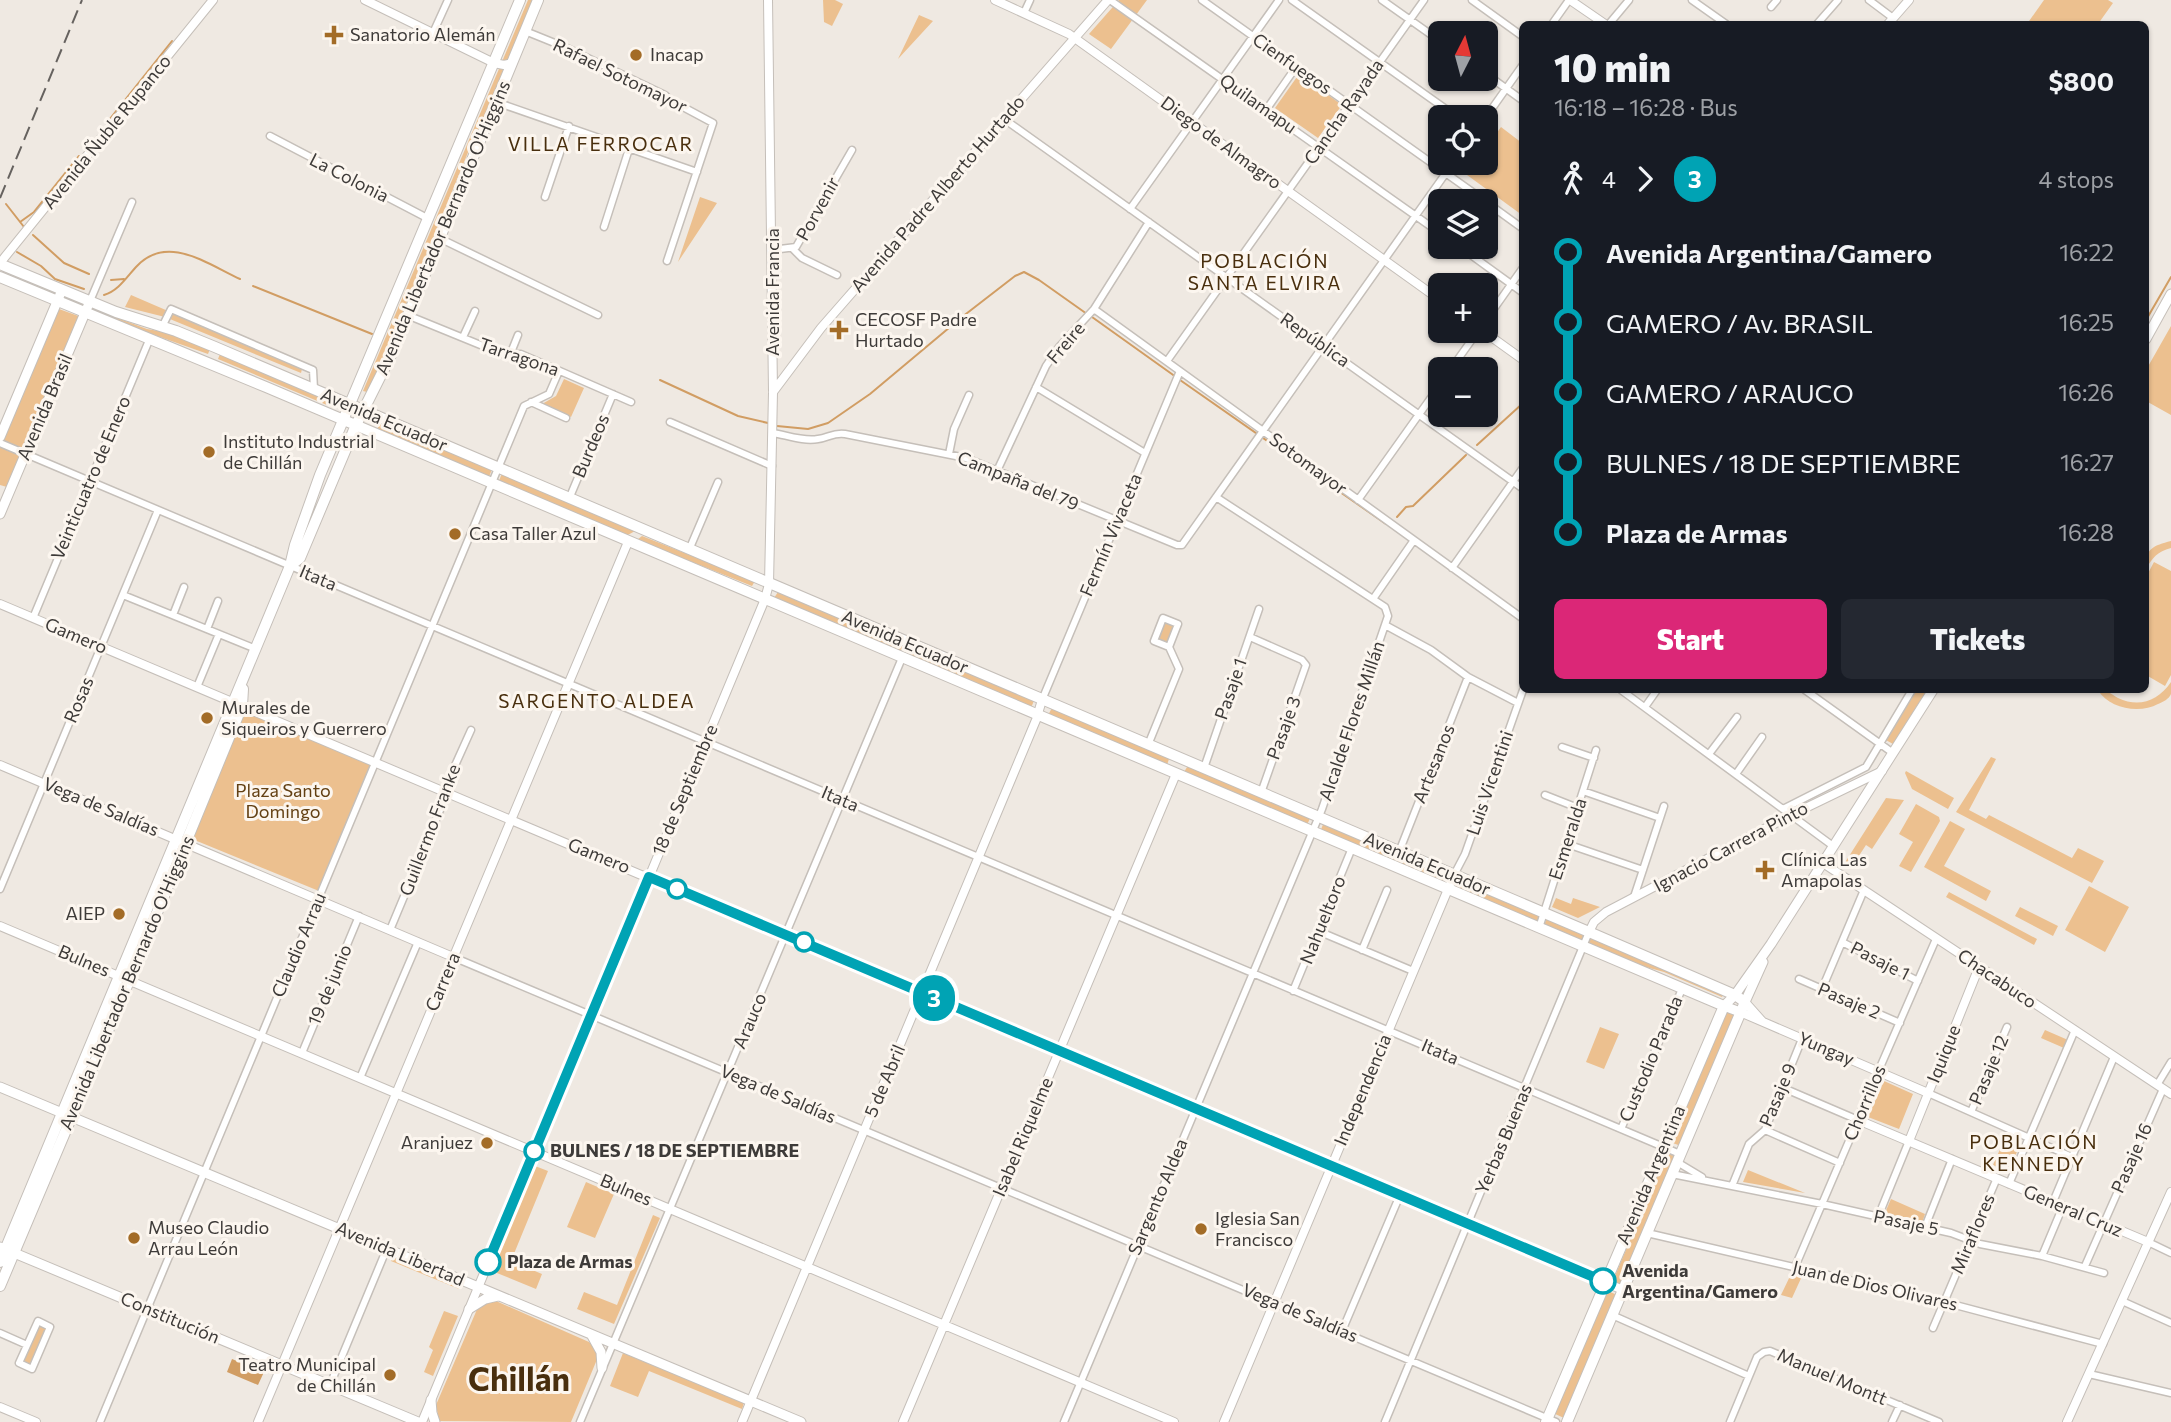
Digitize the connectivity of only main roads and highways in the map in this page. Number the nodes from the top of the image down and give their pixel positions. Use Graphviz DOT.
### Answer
graph roads {
  1 [pos="520,0"];
  2 [pos="538,0"];
  3 [pos="506,35"];
  4 [pos="523,36"];
  5 [pos="0,263"];
  6 [pos="0,277"];
  7 [pos="62,290"];
  8 [pos="2171,294"];
  9 [pos="90,301"];
  10 [pos="57,302"];
  11 [pos="85,313"];
  12 [pos="2149,334"];
  13 [pos="350,405"];
  14 [pos="364,411"];
  15 [pos="344,420"];
  16 [pos="356,425"];
  17 [pos="0,438"];
  18 [pos="4,491"];
  19 [pos="0,514"];
  20 [pos="646,532"];
  21 [pos="628,542"];
  22 [pos="290,566"];
  23 [pos="923,649"];
  24 [pos="902,658"];
  25 [pos="1931,693"];
  26 [pos="1171,754"];
  27 [pos="1171,772"];
  28 [pos="1771,944"];
  29 [pos="1735,995"];
  30 [pos="1745,1002"];
  31 [pos="1724,1006"];
  32 [pos="1740,1013"];
  33 [pos="0,1087"];
  34 [pos="67,1114"];
  35 [pos="6,1250"];
  36 [pos="0,1262"];
  37 [pos="0,1286"];
  38 [pos="502,1297"];
  39 [pos="468,1309"];
  40 [pos="590,1333"];
  41 [pos="603,1368"];
  42 [pos="431,1400"];
  43 [pos="1550,1421"];
  44 [pos="420,1422"];
  45 [pos="435,1422"];
  46 [pos="801,1422"];
  47 [pos="1567,1422"];
  1 -- 3 [label="main road, Avenida Libertador Bernardo O'Higgins"];
  2 -- 4 [label="main road, Avenida Libertador Bernardo O'Higgins"];
  3 -- 4 [label="main road"];
  3 -- 13 [label="main road, Avenida Libertador Bernardo O'Higgins"];
  4 -- 14 [label="main road, Avenida Libertador Bernardo O'Higgins"];
  5 -- 7 [label="main road, Avenida Ecuador"];
  6 -- 10 [label="main road, Avenida Ecuador"];
  7 -- 9 [label="main road, Avenida Ecuador"];
  7 -- 10 [label="main road, Avenida Brasil"];
  8 -- 12 [label="main road"];
  9 -- 11 [label="main road, Avenida Brasil"];
  9 -- 13 [label="main road, Avenida Ecuador"];
  10 -- 11 [label="main road, Avenida Ecuador"];
  10 -- 17 [label="main road, Avenida Brasil"];
  11 -- 15 [label="main road, Avenida Ecuador"];
  11 -- 18 [label="main road, Avenida Brasil"];
  13 -- 14 [label="main road, Avenida Ecuador"];
  13 -- 15 [label="main road, Avenida Libertador Bernardo O'Higgins"];
  14 -- 16 [label="main road, Avenida Libertador Bernardo O'Higgins"];
  14 -- 20 [label="main road, Avenida Ecuador"];
  15 -- 16 [label="main road, Avenida Ecuador"];
  15 -- 22 [label="main road, Avenida Libertador Bernardo O'Higgins"];
  16 -- 21 [label="main road, Avenida Ecuador"];
  16 -- 22 [label="main road, Avenida Libertador Bernardo O'Higgins"];
  18 -- 19 [label="main road, Avenida Brasil"];
  20 -- 21 [label="main road"];
  20 -- 23 [label="main road, Avenida Ecuador"];
  21 -- 24 [label="main road, Avenida Ecuador"];
  22 -- 34 [label="main road, Avenida Libertador Bernardo O'Higgins"];
  23 -- 24 [label="main road"];
  23 -- 26 [label="main road, Avenida Ecuador"];
  24 -- 27 [label="main road, Avenida Ecuador"];
  25 -- 28 [label="main road"];
  26 -- 27 [label="main road"];
  26 -- 29 [label="main road, Avenida Ecuador"];
  27 -- 31 [label="main road, Avenida Ecuador"];
  28 -- 29 [label="main road"];
  28 -- 30 [label="main road"];
  29 -- 30 [label="main road, Avenida Ecuador"];
  29 -- 31 [label="main road"];
  30 -- 32 [label="main road, Avenida Argentina"];
  31 -- 32 [label="main road, Avenida Ecuador"];
  31 -- 43 [label="main road, Avenida Argentina"];
  32 -- 47 [label="main road, Avenida Argentina"];
  33 -- 34 [label="main road, Avenida Libertad"];
  34 -- 35 [label="main road, Avenida Libertador Bernardo O'Higgins"];
  34 -- 38 [label="main road, Avenida Libertad"];
  35 -- 36 [label="main road, Avenida Libertador Bernardo O'Higgins"];
  35 -- 37 [label="main road, Avenida Libertador Bernardo O'Higgins"];
  35 -- 44 [label="main road, Constitución"];
  38 -- 39 [label="main road"];
  38 -- 40 [label="main road, Avenida Libertad"];
  40 -- 41 [label="main road"];
  40 -- 46 [label="main road, Avenida Libertad"];
  42 -- 45 [label="main road"];
}
